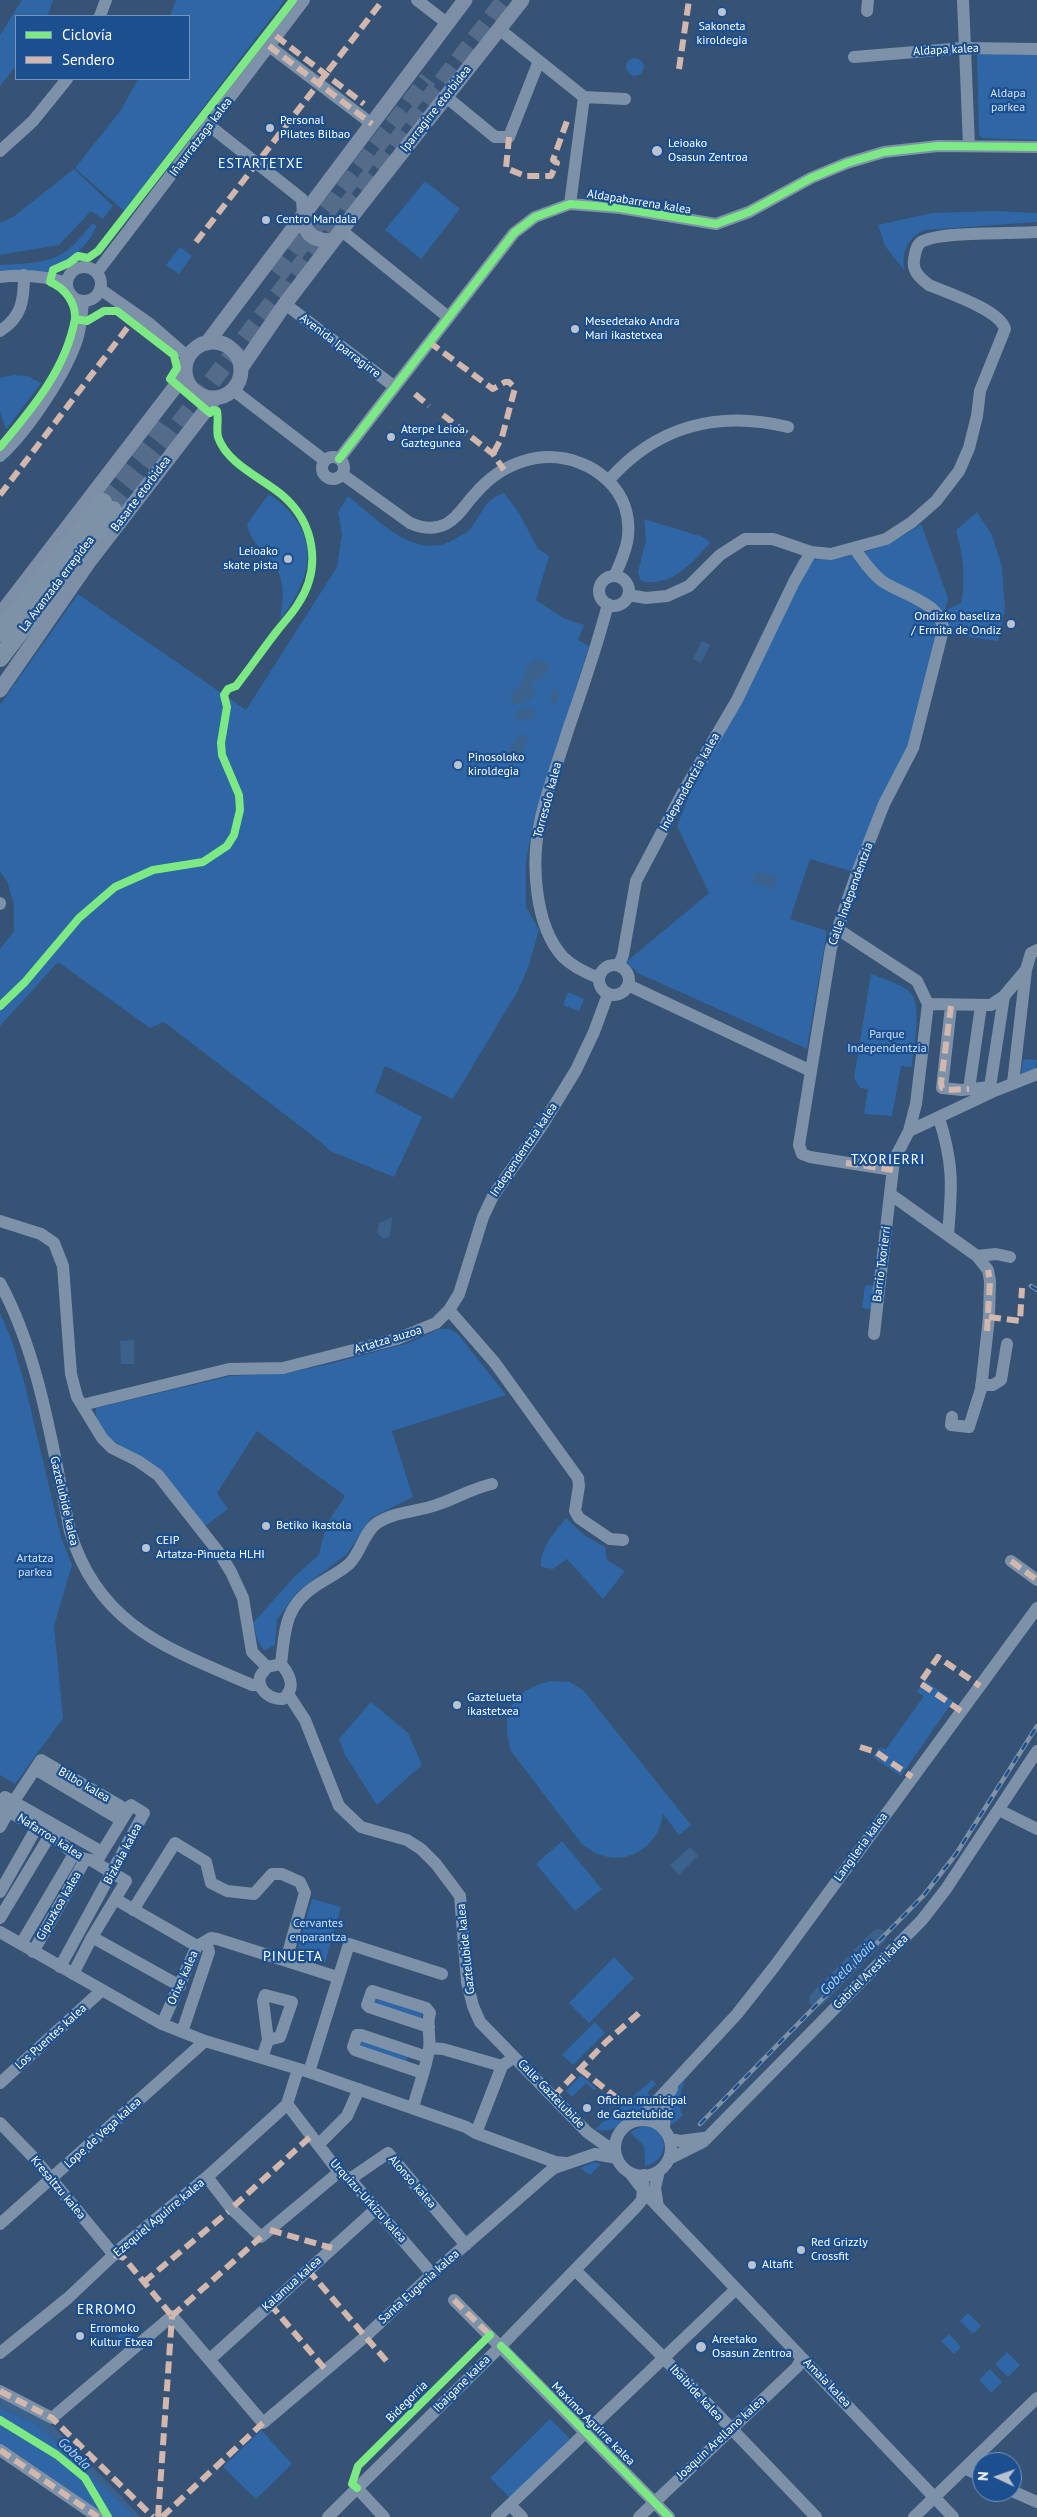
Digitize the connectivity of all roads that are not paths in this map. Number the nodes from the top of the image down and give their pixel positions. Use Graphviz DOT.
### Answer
graph roads {
  1 [pos="106,0"];
  2 [pos="304,0"];
  3 [pos="417,0"];
  4 [pos="465,0"];
  5 [pos="522,0"];
  6 [pos="963,0"];
  7 [pos="100,15"];
  8 [pos="448,24"];
  9 [pos="499,30"];
  10 [pos="269,46"];
  11 [pos="964,48"];
  12 [pos="1037,49"];
  13 [pos="854,57"];
  14 [pos="539,61"];
  15 [pos="66,80"];
  16 [pos="584,97"];
  17 [pos="625,99"];
  18 [pos="450,100"];
  19 [pos="372,124"];
  20 [pos="208,125"];
  21 [pos="970,146"];
  22 [pos="1037,147"];
  23 [pos="0,152"];
  24 [pos="317,197"];
  25 [pos="302,199"];
  26 [pos="570,204"];
  27 [pos="302,215"];
  28 [pos="342,230"];
  29 [pos="1037,232"];
  30 [pos="97,272"];
  31 [pos="24,275"];
  32 [pos="0,277"];
  33 [pos="66,283"];
  34 [pos="100,289"];
  35 [pos="83,302"];
  36 [pos="285,304"];
  37 [pos="448,318"];
  38 [pos="0,331"];
  39 [pos="207,343"];
  40 [pos="188,356"];
  41 [pos="241,368"];
  42 [pos="185,374"];
  43 [pos="395,387"];
  44 [pos="233,390"];
  45 [pos="215,398"];
  46 [pos="788,427"];
  47 [pos="0,456"];
  48 [pos="339,459"];
  49 [pos="324,460"];
  50 [pos="342,474"];
  51 [pos="608,481"];
  52 [pos="854,548"];
  53 [pos="811,552"];
  54 [pos="616,576"];
  55 [pos="628,595"];
  56 [pos="608,604"];
  57 [pos="0,615"];
  58 [pos="0,634"];
  59 [pos="0,658"];
  60 [pos="0,690"];
  61 [pos="839,930"];
  62 [pos="1037,950"];
  63 [pos="619,965"];
  64 [pos="1026,970"];
  65 [pos="599,978"];
  66 [pos="628,985"];
  67 [pos="608,994"];
  68 [pos="1004,996"];
  69 [pos="928,1004"];
  70 [pos="951,1006"];
  71 [pos="981,1006"];
  72 [pos="811,1071"];
  73 [pos="1037,1074"];
  74 [pos="1013,1083"];
  75 [pos="969,1089"];
  76 [pos="991,1089"];
  77 [pos="938,1118"];
  78 [pos="909,1131"];
  79 [pos="893,1170"];
  80 [pos="890,1194"];
  81 [pos="0,1221"];
  82 [pos="948,1235"];
  83 [pos="977,1256"];
  84 [pos="1010,1257"];
  85 [pos="0,1283"];
  86 [pos="450,1310"];
  87 [pos="874,1334"];
  88 [pos="1007,1344"];
  89 [pos="981,1385"];
  90 [pos="82,1405"];
  91 [pos="952,1417"];
  92 [pos="492,1484"];
  93 [pos="623,1540"];
  94 [pos="1011,1561"];
  95 [pos="1037,1580"];
  96 [pos="1037,1608"];
  97 [pos="281,1664"];
  98 [pos="267,1667"];
  99 [pos="260,1685"];
  100 [pos="288,1694"];
  101 [pos="1037,1750"];
  102 [pos="7,1804"];
  103 [pos="999,1810"];
  104 [pos="124,1815"];
  105 [pos="37,1827"];
  106 [pos="0,1828"];
  107 [pos="1037,1829"];
  108 [pos="50,1834"];
  109 [pos="89,1857"];
  110 [pos="112,1874"];
  111 [pos="126,1882"];
  112 [pos="0,1892"];
  113 [pos="115,1899"];
  114 [pos="134,1910"];
  115 [pos="0,1918"];
  116 [pos="0,1932"];
  117 [pos="92,1937"];
  118 [pos="21,1944"];
  119 [pos="201,1944"];
  120 [pos="33,1952"];
  121 [pos="286,1960"];
  122 [pos="60,1968"];
  123 [pos="73,1974"];
  124 [pos="442,1974"];
  125 [pos="337,1978"];
  126 [pos="180,1986"];
  127 [pos="101,1991"];
  128 [pos="162,2024"];
  129 [pos="429,2027"];
  130 [pos="182,2032"];
  131 [pos="268,2040"];
  132 [pos="205,2041"];
  133 [pos="428,2052"];
  134 [pos="514,2057"];
  135 [pos="262,2058"];
  136 [pos="502,2066"];
  137 [pos="304,2070"];
  138 [pos="423,2073"];
  139 [pos="677,2077"];
  140 [pos="0,2083"];
  141 [pos="360,2089"];
  142 [pos="287,2104"];
  143 [pos="413,2108"];
  144 [pos="639,2120"];
  145 [pos="0,2123"];
  146 [pos="588,2132"];
  147 [pos="476,2133"];
  148 [pos="619,2134"];
  149 [pos="667,2134"];
  150 [pos="710,2135"];
  151 [pos="318,2145"];
  152 [pos="616,2155"];
  153 [pos="669,2159"];
  154 [pos="573,2161"];
  155 [pos="660,2171"];
  156 [pos="636,2175"];
  157 [pos="344,2176"];
  158 [pos="207,2177"];
  159 [pos="50,2179"];
  160 [pos="643,2190"];
  161 [pos="636,2206"];
  162 [pos="658,2207"];
  163 [pos="376,2209"];
  164 [pos="0,2224"];
  165 [pos="466,2245"];
  166 [pos="114,2255"];
  167 [pos="575,2270"];
  168 [pos="432,2274"];
  169 [pos="736,2288"];
  170 [pos="454,2300"];
  171 [pos="501,2346"];
  172 [pos="0,2353"];
  173 [pos="663,2358"];
  174 [pos="802,2358"];
  175 [pos="209,2360"];
  176 [pos="0,2391"];
  177 [pos="1035,2403"];
  178 [pos="730,2429"];
  179 [pos="585,2434"];
  180 [pos="0,2450"];
  181 [pos="966,2468"];
  182 [pos="972,2471"];
  183 [pos="357,2488"];
  184 [pos="1022,2495"];
  185 [pos="935,2497"];
  186 [pos="654,2501"];
  187 [pos="1037,2502"];
  188 [pos="510,2504"];
  189 [pos="98,2517"];
  190 [pos="328,2517"];
  191 [pos="384,2517"];
  192 [pos="497,2517"];
  193 [pos="522,2517"];
  194 [pos="639,2517"];
  195 [pos="669,2517"];
  196 [pos="816,2517"];
  197 [pos="914,2517"];
  198 [pos="953,2517"];
  1 -- 7 [label="street"];
  2 -- 10 [label="street, Iñaurratzaga kalea"];
  3 -- 8 [label="street"];
  4 -- 8 [label="main road"];
  5 -- 9 [label="main road, Iparragirre etorbidea"];
  6 -- 11 [label="street"];
  8 -- 19 [label="main road"];
  9 -- 14 [label="street"];
  9 -- 28 [label="main road, Iparragirre etorbidea"];
  10 -- 19 [label="street"];
  10 -- 20 [label="street, Iñaurratzaga kalea"];
  11 -- 12 [label="street, Aldapa kalea"];
  11 -- 13 [label="street, Aldapa kalea"];
  11 -- 21 [label="street"];
  14 -- 16 [label="street"];
  14 -- 18 [label="street, Iparragirre etorbidea"];
  15 -- 23 [label="street"];
  16 -- 17 [label="street"];
  16 -- 26 [label="street"];
  19 -- 24 [label="main road"];
  20 -- 25 [label="street"];
  20 -- 30 [label="street, Iñaurratzaga kalea"];
  21 -- 22 [label="street, Aldapabarrena kalea"];
  21 -- 26 [label="street, Aldapabarrena kalea"];
  24 -- 25 [label="street"];
  24 -- 27 [label="main road"];
  25 -- 27 [label="street"];
  26 -- 37 [label="street, Aldapabarrena kalea"];
  27 -- 28 [label="main road"];
  27 -- 39 [label="main road"];
  28 -- 36 [label="main road, Iparragirre etorbidea"];
  28 -- 37 [label="street"];
  29 -- 52 [label="street"];
  30 -- 33 [label="street"];
  30 -- 34 [label="street"];
  31 -- 32 [label="street"];
  31 -- 33 [label="street"];
  31 -- 38 [label="street"];
  33 -- 35 [label="street"];
  34 -- 35 [label="street"];
  34 -- 40 [label="street"];
  35 -- 47 [label="street"];
  36 -- 41 [label="main road, Iparragirre etorbidea"];
  36 -- 43 [label="street, Avenida Iparragirre"];
  37 -- 43 [label="street, Aldapabarrena kalea"];
  39 -- 40 [label="main road"];
  39 -- 41 [label="main road"];
  40 -- 42 [label="main road"];
  41 -- 44 [label="main road"];
  42 -- 45 [label="main road"];
  42 -- 57 [label="main road"];
  43 -- 48 [label="street, Aldapabarrena kalea"];
  44 -- 45 [label="main road"];
  44 -- 49 [label="street"];
  45 -- 60 [label="main road, Basarte etorbidea"];
  46 -- 51 [label="street"];
  48 -- 49 [label="street"];
  48 -- 50 [label="street"];
  49 -- 50 [label="street"];
  50 -- 51 [label="street"];
  51 -- 54 [label="street"];
  52 -- 53 [label="street"];
  52 -- 61 [label="street, Calle Independentzia"];
  53 -- 55 [label="street"];
  53 -- 63 [label="street, Independentzia kalea"];
  54 -- 55 [label="street"];
  54 -- 56 [label="street"];
  55 -- 56 [label="street"];
  56 -- 65 [label="street, Torresolo kalea"];
  58 -- 59 [label="highway, La Avanzada errepidea"];
  61 -- 69 [label="street"];
  61 -- 72 [label="street, Calle Independentzia"];
  62 -- 64 [label="street"];
  63 -- 65 [label="street"];
  63 -- 66 [label="street"];
  64 -- 68 [label="street"];
  64 -- 74 [label="street"];
  65 -- 67 [label="street"];
  66 -- 67 [label="street"];
  66 -- 72 [label="street"];
  67 -- 86 [label="street, Independentzia kalea"];
  68 -- 71 [label="street"];
  68 -- 76 [label="street"];
  69 -- 70 [label="street"];
  69 -- 78 [label="street, Barrio Txorierri"];
  70 -- 71 [label="street"];
  70 -- 75 [label="street"];
  71 -- 75 [label="street"];
  72 -- 79 [label="street, Calle Independentzia"];
  73 -- 74 [label="street"];
  74 -- 76 [label="street"];
  75 -- 76 [label="street"];
  76 -- 77 [label="street"];
  77 -- 78 [label="street"];
  77 -- 82 [label="street"];
  78 -- 79 [label="street, Barrio Txorierri"];
  79 -- 80 [label="street, Barrio Txorierri"];
  80 -- 82 [label="street"];
  80 -- 87 [label="street, Barrio Txorierri"];
  81 -- 90 [label="street"];
  82 -- 83 [label="street"];
  83 -- 84 [label="street"];
  83 -- 89 [label="street"];
  85 -- 99 [label="street, Gaztelubide kalea"];
  86 -- 90 [label="street, Artatza auzoa"];
  86 -- 93 [label="street"];
  88 -- 89 [label="street"];
  89 -- 91 [label="street"];
  90 -- 98 [label="street"];
  92 -- 97 [label="street"];
  94 -- 95 [label="street"];
  96 -- 139 [label="street, Langileria kalea"];
  97 -- 98 [label="street"];
  97 -- 100 [label="street"];
  98 -- 99 [label="street"];
  99 -- 100 [label="street"];
  100 -- 134 [label="street, Gaztelubide kalea"];
  101 -- 103 [label="street, Gabriel Aresti kalea"];
  102 -- 104 [label="street, Bilbo kalea"];
  102 -- 105 [label="street, Nafarroa kalea"];
  102 -- 106 [label="street"];
  102 -- 109 [label="street, Nafarroa kalea"];
  103 -- 107 [label="street"];
  103 -- 150 [label="street, Gabriel Aresti kalea"];
  104 -- 109 [label="street, Bizkaia kalea"];
  104 -- 110 [label="street, Bizkaia kalea"];
  105 -- 108 [label="street, Nafarroa kalea"];
  105 -- 112 [label="street"];
  108 -- 109 [label="street, Nafarroa kalea"];
  108 -- 115 [label="street"];
  109 -- 110 [label="street, Nafarroa kalea"];
  109 -- 118 [label="street, Gipuzkoa kalea"];
  109 -- 120 [label="street, Gipuzkoa kalea"];
  110 -- 111 [label="street, Nafarroa kalea"];
  110 -- 122 [label="street, Bizkaia kalea"];
  111 -- 113 [label="street, Bizkaia kalea"];
  113 -- 114 [label="street"];
  113 -- 117 [label="street, Bizkaia kalea"];
  114 -- 119 [label="street"];
  114 -- 121 [label="street"];
  116 -- 118 [label="street"];
  117 -- 123 [label="street, Bizkaia kalea"];
  117 -- 126 [label="street"];
  118 -- 120 [label="street"];
  119 -- 121 [label="street"];
  119 -- 126 [label="street, Orixe kalea"];
  119 -- 130 [label="street, Orixe kalea"];
  120 -- 122 [label="street"];
  121 -- 125 [label="street"];
  122 -- 123 [label="street"];
  123 -- 127 [label="street"];
  124 -- 125 [label="street"];
  125 -- 137 [label="street"];
  126 -- 128 [label="street, Orixe kalea"];
  127 -- 128 [label="street"];
  127 -- 140 [label="street, Los Puentes kalea"];
  128 -- 130 [label="street"];
  129 -- 129 [label="street"];
  129 -- 133 [label="street"];
  130 -- 132 [label="street"];
  131 -- 135 [label="street"];
  132 -- 135 [label="street"];
  132 -- 159 [label="street, Lope de Vega kalea"];
  133 -- 136 [label="street"];
  133 -- 138 [label="street"];
  133 -- 138 [label="street"];
  134 -- 136 [label="street"];
  134 -- 146 [label="street, Calle Gaztelubide"];
  135 -- 137 [label="street"];
  136 -- 147 [label="street"];
  137 -- 141 [label="street"];
  137 -- 142 [label="street"];
  138 -- 143 [label="street"];
  139 -- 144 [label="street, Langileria kalea"];
  139 -- 149 [label="street, Langileria kalea"];
  141 -- 143 [label="street"];
  141 -- 151 [label="street"];
  142 -- 151 [label="street, Urquizu-Urkizu kalea"];
  142 -- 158 [label="street, Ezequiel Aguirre kalea"];
  143 -- 147 [label="street"];
  144 -- 148 [label="street"];
  144 -- 149 [label="street"];
  145 -- 159 [label="street, Kresaltzu kalea"];
  146 -- 148 [label="street, Calle Gaztelubide"];
  146 -- 152 [label="street, Calle Gaztelubide"];
  147 -- 154 [label="street"];
  148 -- 152 [label="street"];
  149 -- 150 [label="street"];
  149 -- 153 [label="street"];
  150 -- 153 [label="street, Gabriel Aresti kalea"];
  151 -- 157 [label="street, Urquizu-Urkizu kalea"];
  152 -- 154 [label="street"];
  152 -- 156 [label="street"];
  153 -- 155 [label="street"];
  154 -- 165 [label="street, Santa Eugenia kalea"];
  155 -- 156 [label="street"];
  155 -- 162 [label="street"];
  156 -- 160 [label="street, Ibaigane kalea"];
  156 -- 161 [label="street"];
  157 -- 158 [label="street"];
  157 -- 163 [label="street, Urquizu-Urkizu kalea"];
  157 -- 165 [label="street, Alonso kalea"];
  158 -- 166 [label="street, Ezequiel Aguirre kalea"];
  159 -- 164 [label="street, Lope de Vega kalea"];
  159 -- 166 [label="street, Kresaltzu kalea"];
  160 -- 161 [label="street, Ibaigane kalea"];
  160 -- 162 [label="street, Amaia kalea"];
  161 -- 162 [label="street"];
  161 -- 167 [label="street, Ibaigane kalea"];
  162 -- 169 [label="street, Amaia kalea"];
  163 -- 168 [label="street, Urquizu-Urkizu kalea"];
  163 -- 175 [label="street, Kalamua kalea"];
  165 -- 168 [label="street, Santa Eugenia kalea"];
  166 -- 172 [label="street, Ezequiel Aguirre kalea"];
  167 -- 171 [label="street, Ibaigane kalea"];
  167 -- 173 [label="street, Ibaibide kalea"];
  168 -- 175 [label="street, Santa Eugenia kalea"];
  169 -- 173 [label="street"];
  169 -- 174 [label="street, Amaia kalea"];
  170 -- 171 [label="street, Maximo Aguirre kalea"];
  171 -- 179 [label="street, Maximo Aguirre kalea"];
  171 -- 183 [label="street, Ibaigane kalea"];
  173 -- 178 [label="street, Ibaibide kalea"];
  173 -- 179 [label="street"];
  174 -- 178 [label="street, Joaquin Arellano kalea"];
  174 -- 185 [label="street, Amaia kalea"];
  175 -- 176 [label="street"];
  177 -- 181 [label="street"];
  178 -- 186 [label="street, Joaquin Arellano kalea"];
  178 -- 196 [label="street, Ibaibide kalea"];
  179 -- 186 [label="street, Maximo Aguirre kalea"];
  179 -- 188 [label="street"];
  180 -- 189 [label="street"];
  181 -- 182 [label="street"];
  181 -- 185 [label="street"];
  183 -- 190 [label="street, Ibaigane kalea"];
  183 -- 191 [label="street"];
  184 -- 187 [label="street"];
  185 -- 197 [label="street"];
  185 -- 198 [label="street, Amaia kalea"];
  186 -- 194 [label="street, Joaquin Arellano kalea"];
  186 -- 195 [label="street, Maximo Aguirre kalea"];
  188 -- 192 [label="street"];
  188 -- 193 [label="street"];
}
